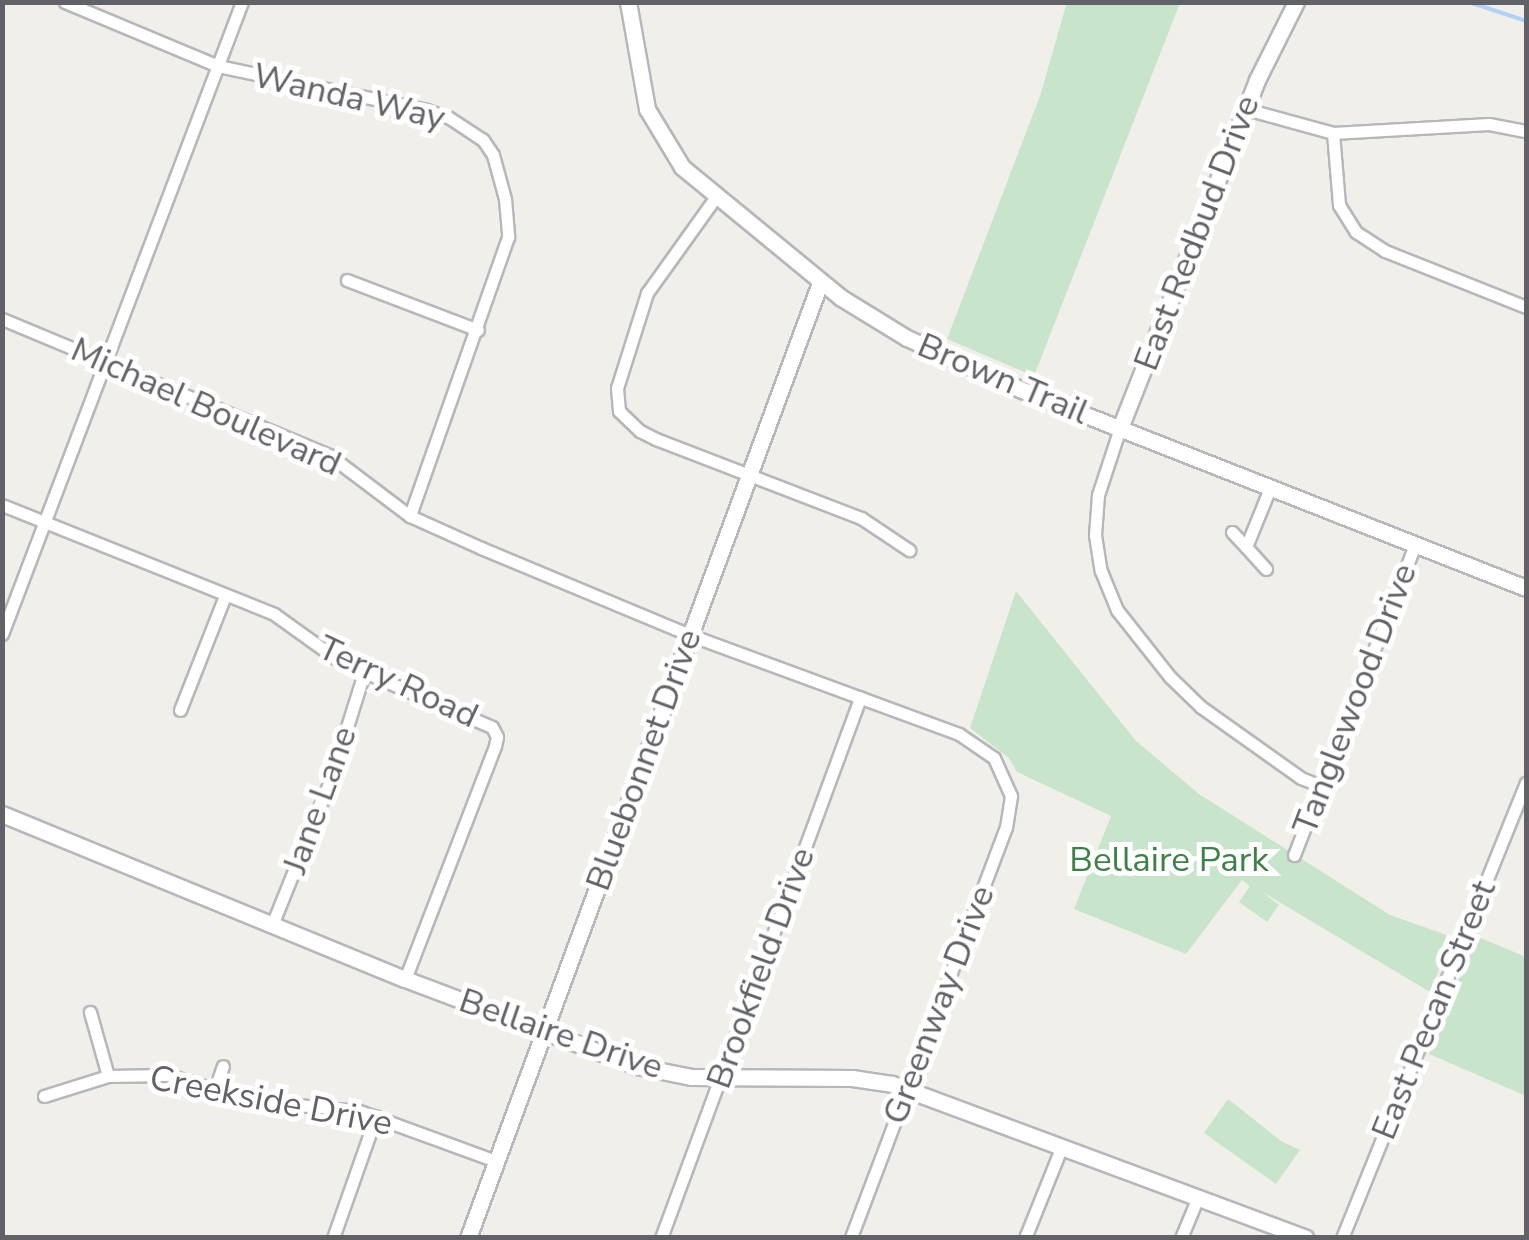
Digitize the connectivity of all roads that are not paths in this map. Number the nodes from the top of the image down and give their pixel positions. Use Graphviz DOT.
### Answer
graph roads {
  1 [pos="65,2"];
  2 [pos="242,2"];
  3 [pos="628,2"];
  4 [pos="1296,2"];
  5 [pos="218,66"];
  6 [pos="1246,109"];
  7 [pos="1526,132"];
  8 [pos="1333,133"];
  9 [pos="716,198"];
  10 [pos="347,280"];
  11 [pos="820,283"];
  12 [pos="1526,306"];
  13 [pos="2,318"];
  14 [pos="478,330"];
  15 [pos="106,362"];
  16 [pos="1120,428"];
  17 [pos="750,474"];
  18 [pos="1270,488"];
  19 [pos="2,504"];
  20 [pos="410,516"];
  21 [pos="46,522"];
  22 [pos="1232,532"];
  23 [pos="1415,544"];
  24 [pos="1246,548"];
  25 [pos="909,550"];
  26 [pos="1266,570"];
  27 [pos="1526,588"];
  28 [pos="225,596"];
  29 [pos="2,634"];
  30 [pos="690,635"];
  31 [pos="364,673"];
  32 [pos="860,698"];
  33 [pos="180,710"];
  34 [pos="1003,772"];
  35 [pos="1526,782"];
  36 [pos="1321,786"];
  37 [pos="2,814"];
  38 [pos="1294,855"];
  39 [pos="272,925"];
  40 [pos="405,979"];
  41 [pos="90,1012"];
  42 [pos="544,1032"];
  43 [pos="223,1066"];
  44 [pos="108,1076"];
  45 [pos="720,1077"];
  46 [pos="215,1089"];
  47 [pos="908,1090"];
  48 [pos="44,1096"];
  49 [pos="376,1116"];
  50 [pos="1062,1146"];
  51 [pos="496,1161"];
  52 [pos="1198,1197"];
  53 [pos="333,1238"];
  54 [pos="468,1238"];
  55 [pos="661,1238"];
  56 [pos="851,1238"];
  57 [pos="1026,1238"];
  58 [pos="1181,1238"];
  59 [pos="1305,1238"];
  60 [pos="1342,1238"];
  1 -- 5 [label="street, Wanda Way"];
  2 -- 5 [label="street"];
  3 -- 9 [label="street, Brown Trail"];
  4 -- 6 [label="street, East Redbud Drive"];
  5 -- 14 [label="street, Wanda Way"];
  5 -- 15 [label="street"];
  6 -- 8 [label="street"];
  6 -- 16 [label="street, East Redbud Drive"];
  7 -- 8 [label="street"];
  8 -- 12 [label="street"];
  9 -- 11 [label="street, Brown Trail"];
  9 -- 17 [label="street"];
  10 -- 14 [label="street"];
  11 -- 16 [label="street, Brown Trail"];
  11 -- 17 [label="street, Bluebonnet Drive"];
  13 -- 15 [label="street, Michael Boulevard"];
  14 -- 20 [label="street, Wanda Way"];
  15 -- 20 [label="street, Michael Boulevard"];
  15 -- 21 [label="street"];
  16 -- 18 [label="street, Brown Trail"];
  16 -- 36 [label="street, East Redbud Drive"];
  17 -- 25 [label="street"];
  17 -- 30 [label="street, Bluebonnet Drive"];
  18 -- 23 [label="street, Brown Trail"];
  18 -- 24 [label="street"];
  19 -- 21 [label="street, Terry Road"];
  20 -- 30 [label="street, Michael Boulevard"];
  21 -- 28 [label="street, Terry Road"];
  21 -- 29 [label="street"];
  22 -- 24 [label="street"];
  23 -- 27 [label="street, Brown Trail"];
  23 -- 36 [label="street, Tanglewood Drive"];
  24 -- 26 [label="street"];
  28 -- 31 [label="street, Terry Road"];
  28 -- 33 [label="street"];
  30 -- 32 [label="street, Michael Boulevard"];
  30 -- 42 [label="street, Bluebonnet Drive"];
  31 -- 39 [label="street, Jane Lane"];
  31 -- 40 [label="street, Terry Road"];
  32 -- 34 [label="street, Michael Boulevard"];
  32 -- 45 [label="street, Brookfield Drive"];
  34 -- 47 [label="street, Greenway Drive"];
  35 -- 60 [label="street, East Pecan Street"];
  36 -- 38 [label="street, Tanglewood Drive"];
  37 -- 39 [label="street, Bellaire Drive"];
  39 -- 40 [label="street, Bellaire Drive"];
  40 -- 42 [label="street, Bellaire Drive"];
  41 -- 44 [label="street"];
  42 -- 45 [label="street, Bellaire Drive"];
  42 -- 51 [label="street, Bluebonnet Drive"];
  43 -- 46 [label="street"];
  44 -- 46 [label="street, Creekside Drive"];
  44 -- 48 [label="street, Creekside Drive"];
  45 -- 47 [label="street, Bellaire Drive"];
  45 -- 55 [label="street, Brookfield Drive"];
  46 -- 49 [label="street, Creekside Drive"];
  47 -- 50 [label="street, Bellaire Drive"];
  47 -- 56 [label="street, Greenway Drive"];
  49 -- 51 [label="street, Creekside Drive"];
  49 -- 53 [label="street"];
  50 -- 52 [label="street, Bellaire Drive"];
  50 -- 57 [label="street"];
  51 -- 54 [label="street, Bluebonnet Drive"];
  52 -- 58 [label="street"];
  52 -- 59 [label="street, Bellaire Drive"];
}
